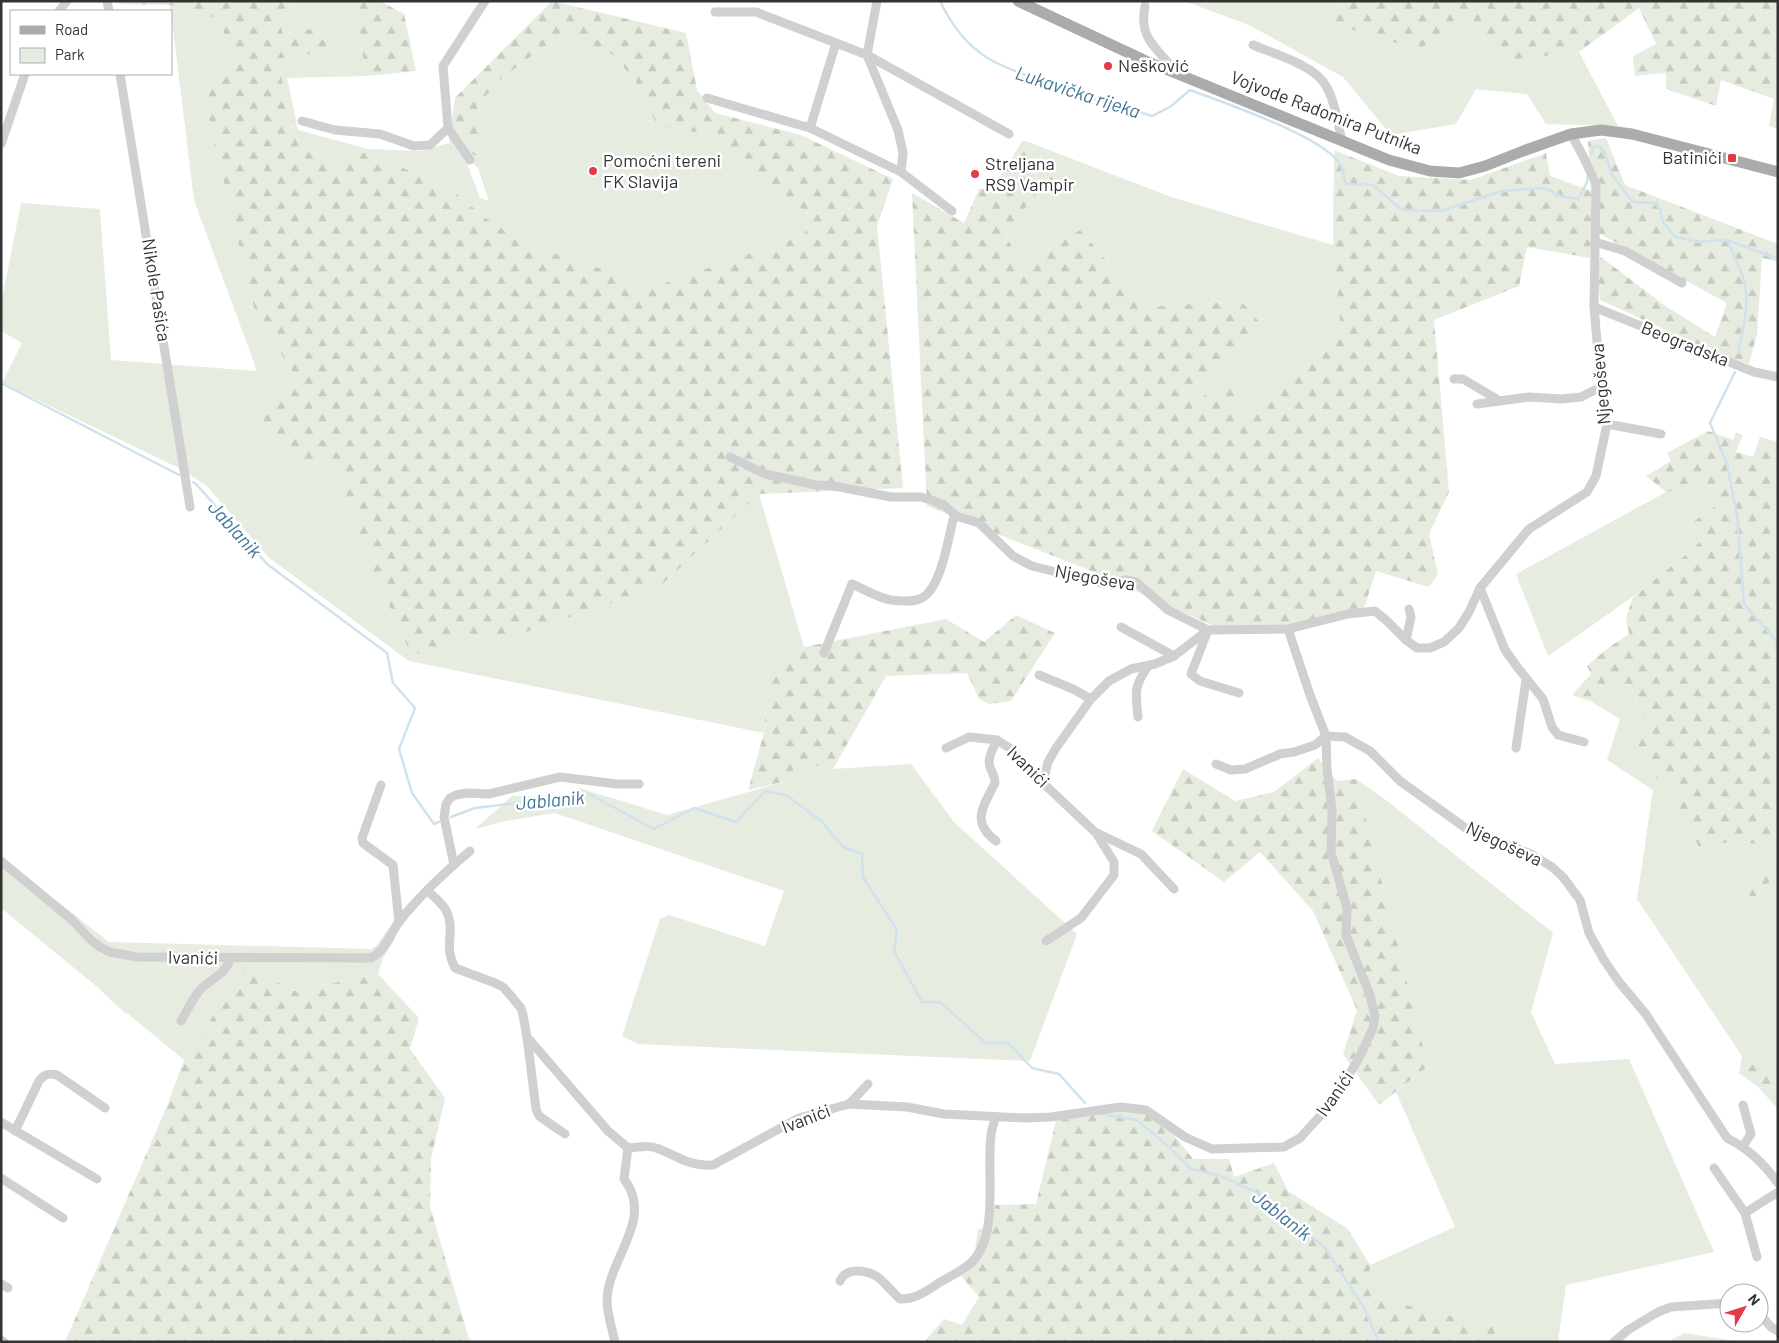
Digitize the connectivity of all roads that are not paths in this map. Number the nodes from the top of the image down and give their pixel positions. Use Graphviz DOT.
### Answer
graph roads {
  1 [pos="485,1"];
  2 [pos="877,1"];
  3 [pos="1018,1"];
  4 [pos="1145,6"];
  5 [pos="715,12"];
  6 [pos="836,43"];
  7 [pos="1253,45"];
  8 [pos="867,55"];
  9 [pos="1172,72"];
  10 [pos="25,75"];
  11 [pos="120,75"];
  12 [pos="707,98"];
  13 [pos="302,121"];
  14 [pos="448,128"];
  15 [pos="810,128"];
  16 [pos="1009,134"];
  17 [pos="1571,134"];
  18 [pos="1342,141"];
  19 [pos="1,144"];
  20 [pos="470,160"];
  21 [pos="901,172"];
  22 [pos="1778,172"];
  23 [pos="952,210"];
  24 [pos="1595,242"];
  25 [pos="1682,283"];
  26 [pos="1594,307"];
  27 [pos="1778,377"];
  28 [pos="1454,379"];
  29 [pos="1601,387"];
  30 [pos="1500,401"];
  31 [pos="1477,404"];
  32 [pos="1607,424"];
  33 [pos="1661,434"];
  34 [pos="730,457"];
  35 [pos="190,508"];
  36 [pos="956,516"];
  37 [pos="1480,588"];
  38 [pos="1410,609"];
  39 [pos="1121,627"];
  40 [pos="1288,629"];
  41 [pos="1208,630"];
  42 [pos="1406,640"];
  43 [pos="824,654"];
  44 [pos="1174,656"];
  45 [pos="1149,665"];
  46 [pos="1038,675"];
  47 [pos="1526,680"];
  48 [pos="1239,693"];
  49 [pos="1091,699"];
  50 [pos="1138,717"];
  51 [pos="1326,736"];
  52 [pos="997,740"];
  53 [pos="1584,742"];
  54 [pos="946,748"];
  55 [pos="1516,748"];
  56 [pos="1216,764"];
  57 [pos="1044,783"];
  58 [pos="639,784"];
  59 [pos="381,785"];
  60 [pos="1096,833"];
  61 [pos="996,841"];
  62 [pos="470,851"];
  63 [pos="1,861"];
  64 [pos="454,865"];
  65 [pos="1174,889"];
  66 [pos="428,891"];
  67 [pos="399,922"];
  68 [pos="1046,940"];
  69 [pos="230,958"];
  70 [pos="181,1021"];
  71 [pos="527,1037"];
  72 [pos="868,1084"];
  73 [pos="849,1104"];
  74 [pos="1743,1105"];
  75 [pos="105,1108"];
  76 [pos="995,1118"];
  77 [pos="1,1122"];
  78 [pos="15,1131"];
  79 [pos="565,1134"];
  80 [pos="1744,1146"];
  81 [pos="628,1148"];
  82 [pos="1714,1168"];
  83 [pos="1776,1177"];
  84 [pos="1,1178"];
  85 [pos="97,1179"];
  86 [pos="1778,1192"];
  87 [pos="1745,1213"];
  88 [pos="63,1218"];
  89 [pos="1757,1257"];
  90 [pos="840,1281"];
  91 [pos="1719,1305"];
  92 [pos="615,1342"];
  93 [pos="1614,1342"];
  1 -- 14 [label="street"];
  2 -- 8 [label="street"];
  3 -- 9 [label="main road, Vojvode Radomira Putnika"];
  4 -- 9 [label="street"];
  5 -- 6 [label="street"];
  6 -- 8 [label="street"];
  6 -- 15 [label="street"];
  7 -- 18 [label="street"];
  8 -- 16 [label="street"];
  8 -- 21 [label="street"];
  9 -- 18 [label="main road, Vojvode Radomira Putnika"];
  10 -- 19 [label="street"];
  11 -- 35 [label="street, Nikole Pašića"];
  12 -- 15 [label="street"];
  13 -- 14 [label="street"];
  14 -- 20 [label="street"];
  15 -- 21 [label="street"];
  17 -- 18 [label="main road, Vojvode Radomira Putnika"];
  17 -- 22 [label="main road, Vojvode Radomira Putnika"];
  17 -- 24 [label="street, Njegoševa"];
  21 -- 23 [label="street"];
  24 -- 25 [label="street"];
  24 -- 26 [label="street, Njegoševa"];
  26 -- 27 [label="street, Beogradska"];
  26 -- 29 [label="street, Njegoševa"];
  28 -- 30 [label="street"];
  29 -- 30 [label="street"];
  29 -- 32 [label="street, Njegoševa"];
  30 -- 31 [label="street"];
  32 -- 33 [label="street"];
  32 -- 37 [label="street, Njegoševa"];
  34 -- 36 [label="street, Njegoševa"];
  36 -- 41 [label="street, Njegoševa"];
  36 -- 43 [label="street"];
  37 -- 42 [label="street, Njegoševa"];
  37 -- 47 [label="street"];
  38 -- 42 [label="street"];
  39 -- 44 [label="street"];
  40 -- 41 [label="street, Njegoševa"];
  40 -- 42 [label="street, Njegoševa"];
  40 -- 51 [label="street"];
  41 -- 44 [label="street"];
  41 -- 48 [label="street"];
  44 -- 45 [label="street"];
  45 -- 49 [label="street"];
  45 -- 50 [label="street"];
  46 -- 49 [label="street"];
  47 -- 53 [label="street"];
  47 -- 55 [label="street"];
  49 -- 57 [label="street"];
  51 -- 56 [label="street"];
  51 -- 76 [label="street, Ivanići"];
  51 -- 80 [label="street, Njegoševa"];
  52 -- 54 [label="street, Ivanići"];
  52 -- 57 [label="street, Ivanići"];
  52 -- 61 [label="street"];
  57 -- 60 [label="street, Ivanići"];
  58 -- 64 [label="street"];
  59 -- 67 [label="street"];
  60 -- 65 [label="street, Ivanići"];
  60 -- 68 [label="street, Ivanići"];
  62 -- 64 [label="street, Ivanići"];
  63 -- 69 [label="street, Ivanići"];
  64 -- 66 [label="street, Ivanići"];
  66 -- 67 [label="street, Ivanići"];
  66 -- 71 [label="street"];
  67 -- 69 [label="street, Ivanići"];
  69 -- 70 [label="street"];
  71 -- 79 [label="street"];
  71 -- 81 [label="street"];
  72 -- 73 [label="street"];
  73 -- 76 [label="street, Ivanići"];
  73 -- 81 [label="street, Ivanići"];
  74 -- 80 [label="street"];
  75 -- 78 [label="street"];
  76 -- 90 [label="street"];
  77 -- 78 [label="street"];
  78 -- 85 [label="street"];
  80 -- 83 [label="street, Njegoševa"];
  81 -- 92 [label="street"];
  82 -- 87 [label="street"];
  84 -- 88 [label="street"];
  86 -- 87 [label="street"];
  87 -- 89 [label="street"];
  91 -- 93 [label="street"];
}
